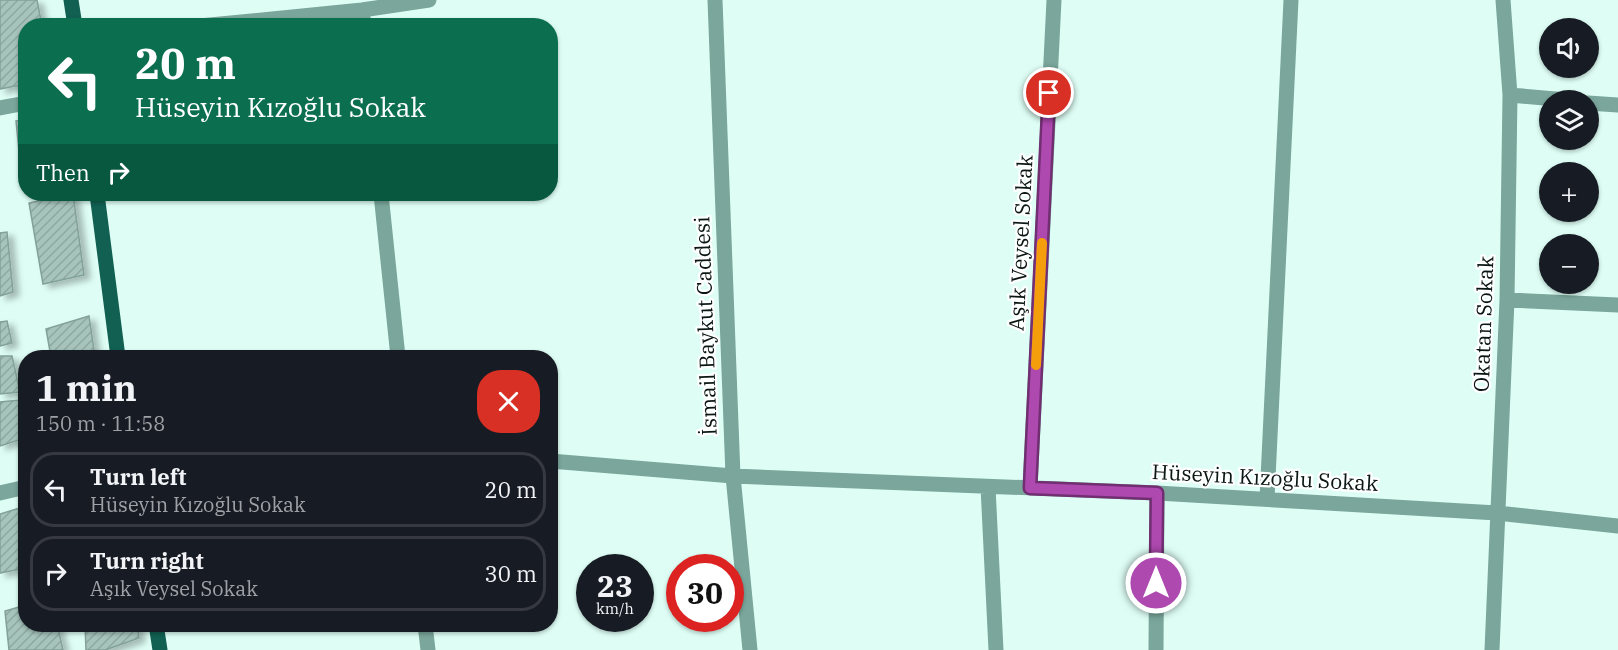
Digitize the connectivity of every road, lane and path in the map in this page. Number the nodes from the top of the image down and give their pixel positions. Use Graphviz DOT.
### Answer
graph roads {
  1 [pos="71,0"];
  2 [pos="429,0"];
  3 [pos="715,0"];
  4 [pos="1054,0"];
  5 [pos="1291,0"];
  6 [pos="1503,0"];
  7 [pos="74,18"];
  8 [pos="363,18"];
  9 [pos="1509,95"];
  10 [pos="1539,98"];
  11 [pos="1599,103"];
  12 [pos="18,105"];
  13 [pos="1618,105"];
  14 [pos="0,108"];
  15 [pos="98,201"];
  16 [pos="382,201"];
  17 [pos="1507,300"];
  18 [pos="1618,305"];
  19 [pos="117,350"];
  20 [pos="397,350"];
  21 [pos="558,462"];
  22 [pos="733,476"];
  23 [pos="988,487"];
  24 [pos="1030,488"];
  25 [pos="18,489"];
  26 [pos="0,493"];
  27 [pos="1157,493"];
  28 [pos="1268,499"];
  29 [pos="1497,513"];
  30 [pos="1618,526"];
  31 [pos="157,632"];
  32 [pos="426,632"];
  33 [pos="160,650"];
  34 [pos="428,650"];
  35 [pos="750,650"];
  36 [pos="996,650"];
  37 [pos="1156,650"];
  38 [pos="1491,650"];
  1 -- 7 [label="main road"];
  2 -- 8 [label="street"];
  3 -- 22 [label="street, İsmail Baykut Caddesi"];
  4 -- 24 [label="street, Aşık Veysel Sokak"];
  5 -- 28 [label="street"];
  6 -- 9 [label="street, Okatan Sokak"];
  9 -- 10 [label="street"];
  9 -- 17 [label="street, Okatan Sokak"];
  11 -- 13 [label="street"];
  12 -- 14 [label="street"];
  15 -- 19 [label="main road"];
  16 -- 20 [label="street"];
  17 -- 18 [label="street"];
  17 -- 29 [label="street, Okatan Sokak"];
  21 -- 22 [label="street, Hüseyin Kızoğlu Sokak"];
  22 -- 23 [label="street, Hüseyin Kızoğlu Sokak"];
  22 -- 35 [label="street, İsmail Baykut Caddesi"];
  23 -- 24 [label="street, Hüseyin Kızoğlu Sokak"];
  23 -- 36 [label="street"];
  24 -- 27 [label="street, Hüseyin Kızoğlu Sokak"];
  25 -- 26 [label="street"];
  27 -- 28 [label="street, Hüseyin Kızoğlu Sokak"];
  27 -- 37 [label="street"];
  28 -- 29 [label="street, Hüseyin Kızoğlu Sokak"];
  29 -- 30 [label="street, Hüseyin Kızoğlu Sokak"];
  29 -- 38 [label="street, Okatan Sokak"];
  31 -- 33 [label="main road"];
  32 -- 34 [label="street"];
}
